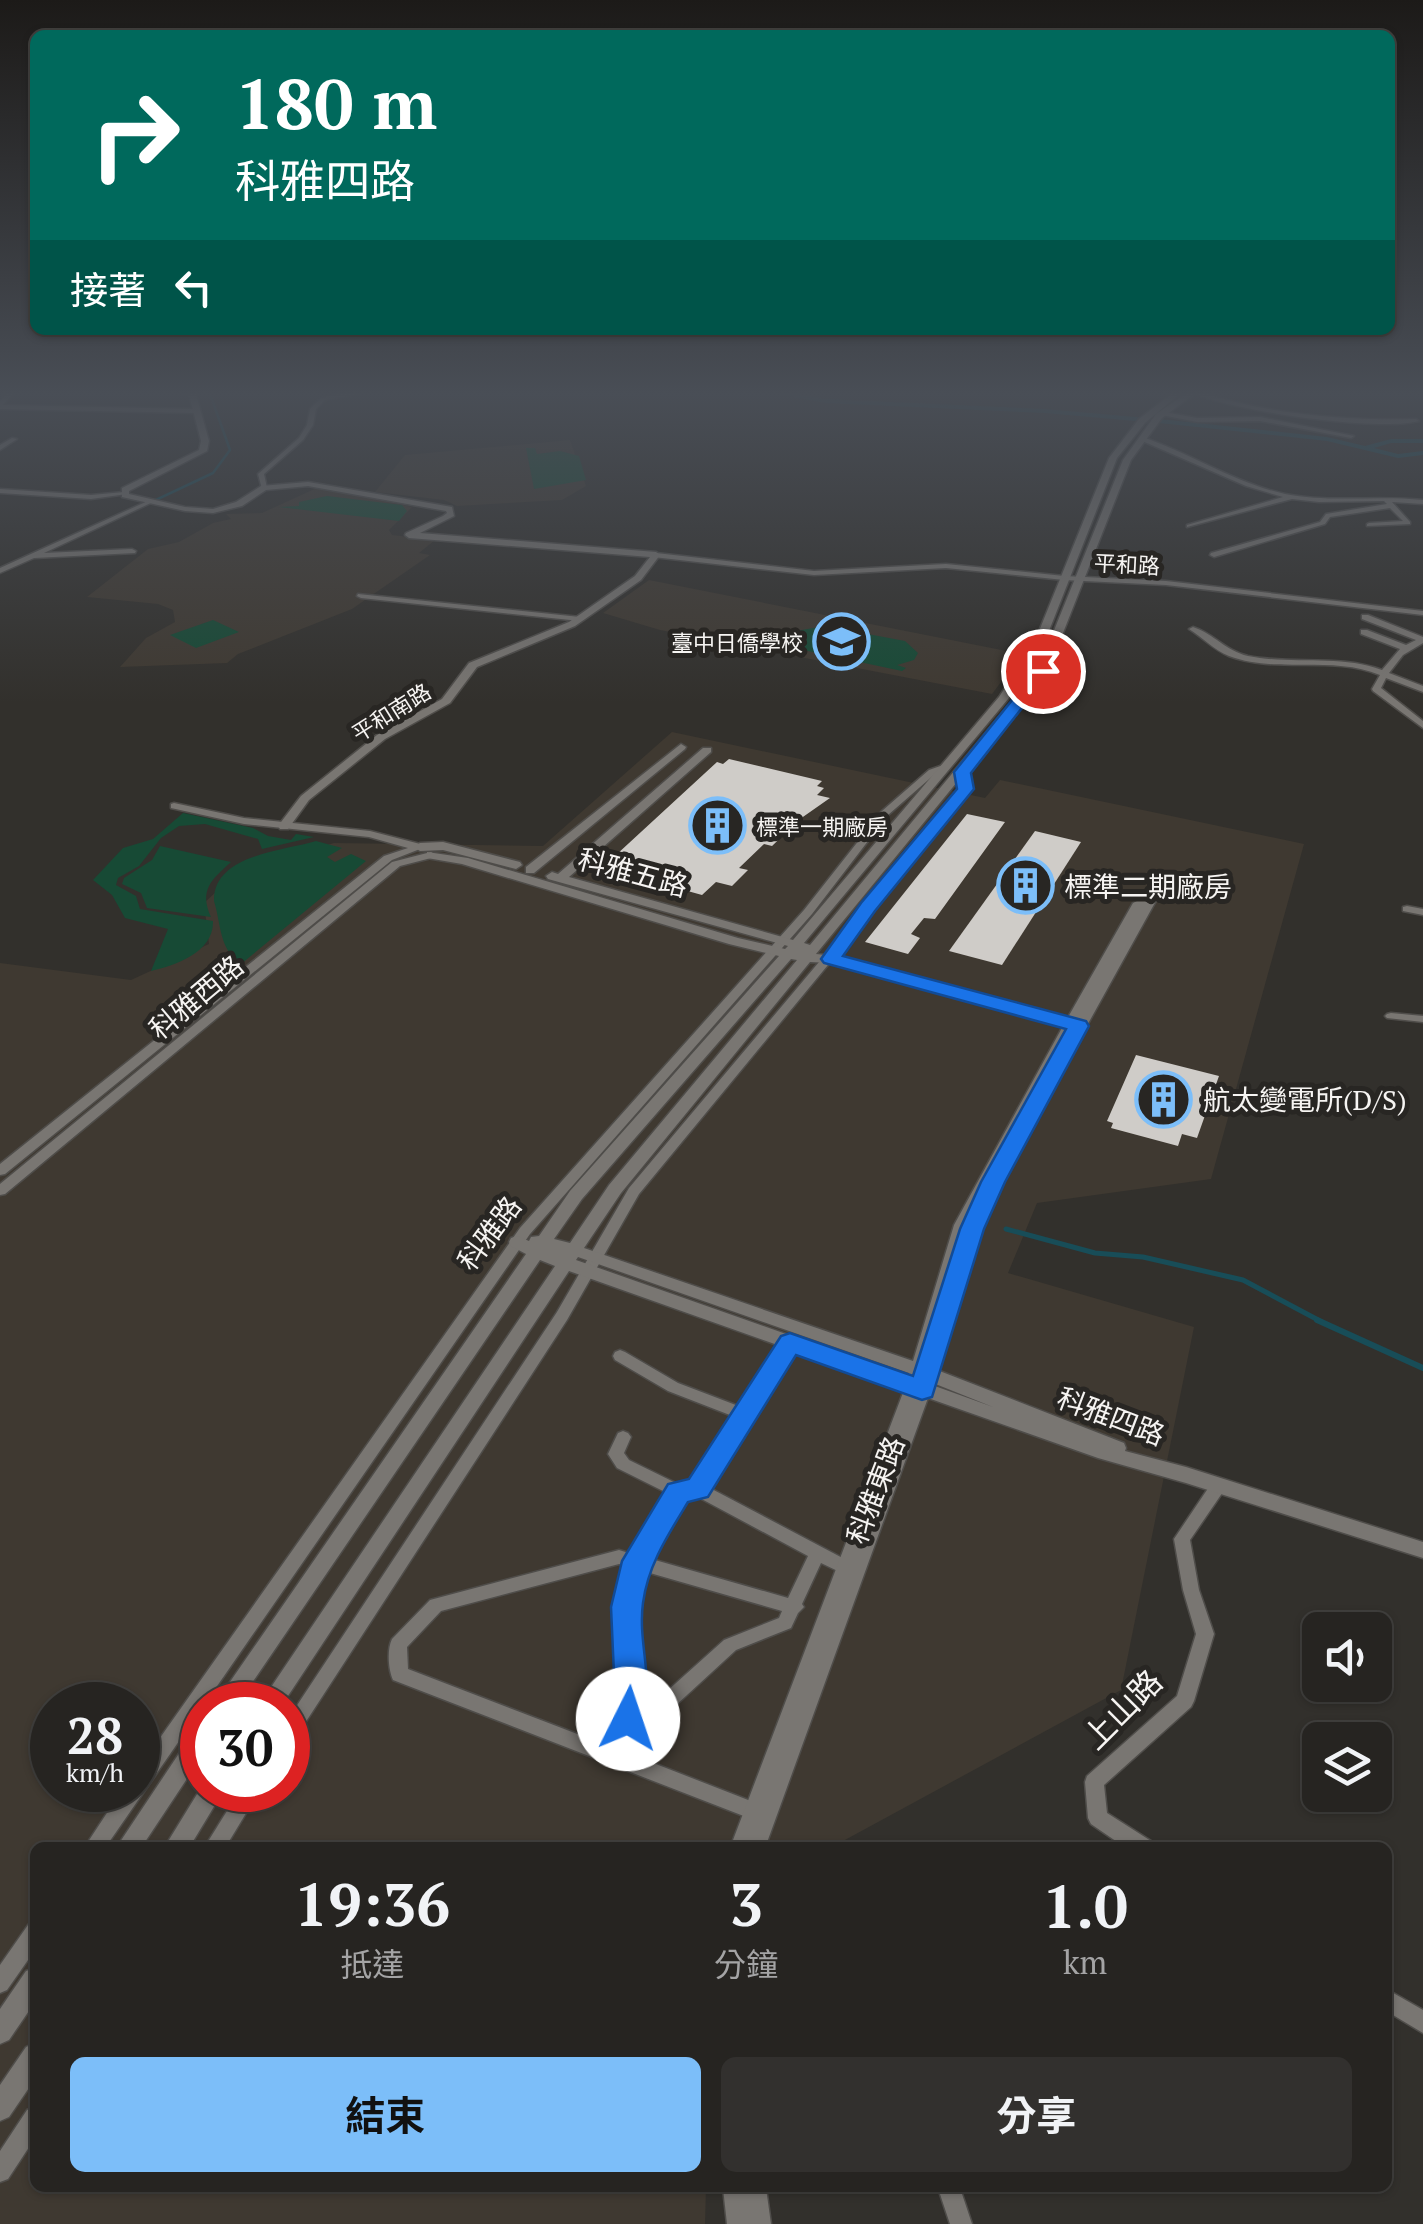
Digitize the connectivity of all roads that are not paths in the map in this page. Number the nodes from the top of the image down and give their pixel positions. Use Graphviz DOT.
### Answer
graph roads {
  1 [pos="51,495"];
  2 [pos="115,495"];
  3 [pos="127,495"];
  4 [pos="253,495"];
  5 [pos="360,495"];
  6 [pos="1098,495"];
  7 [pos="1114,495"];
  8 [pos="1290,495"];
  9 [pos="1294,496"];
  10 [pos="154,502"];
  11 [pos="1388,502"];
  12 [pos="1423,502"];
  13 [pos="1368,525"];
  14 [pos="1189,526"];
  15 [pos="132,551"];
  16 [pos="656,555"];
  17 [pos="1214,555"];
  18 [pos="34,556"];
  19 [pos="0,571"];
  20 [pos="1064,578"];
  21 [pos="1081,579"];
  22 [pos="361,596"];
  23 [pos="1423,613"];
  24 [pos="1365,617"];
  25 [pos="580,619"];
  26 [pos="1192,629"];
  27 [pos="1364,632"];
  28 [pos="1423,640"];
  29 [pos="1406,647"];
  30 [pos="1423,648"];
  31 [pos="1385,672"];
  32 [pos="1423,689"];
  33 [pos="1423,724"];
  34 [pos="681,747"];
  35 [pos="707,750"];
  36 [pos="962,772"];
  37 [pos="174,806"];
  38 [pos="284,826"];
  39 [pos="425,851"];
  40 [pos="530,870"];
  41 [pos="560,878"];
  42 [pos="1407,909"];
  43 [pos="1423,912"];
  44 [pos="793,949"];
  45 [pos="831,959"];
  46 [pos="1391,1016"];
  47 [pos="1423,1018"];
  48 [pos="1074,1025"];
  49 [pos="0,1171"];
  50 [pos="0,1191"];
  51 [pos="517,1242"];
  52 [pos="541,1247"];
  53 [pos="580,1260"];
  54 [pos="790,1343"];
  55 [pos="620,1356"];
  56 [pos="921,1380"];
  57 [pos="745,1415"];
  58 [pos="623,1437"];
  59 [pos="1219,1486"];
  60 [pos="698,1489"];
  61 [pos="679,1492"];
  62 [pos="1423,1550"];
  63 [pos="817,1553"];
  64 [pos="637,1561"];
  65 [pos="846,1568"];
  66 [pos="795,1607"];
  67 [pos="241,1682"];
  68 [pos="286,1682"];
  69 [pos="310,1700"];
  70 [pos="624,1741"];
  71 [pos="160,1753"];
  72 [pos="609,1755"];
  73 [pos="180,1770"];
  74 [pos="754,1811"];
  75 [pos="118,1812"];
  76 [pos="198,1812"];
  77 [pos="237,1812"];
  78 [pos="97,1842"];
  79 [pos="130,1842"];
  80 [pos="178,1842"];
  81 [pos="217,1842"];
  82 [pos="743,1842"];
  83 [pos="755,1842"];
  84 [pos="1135,1842"];
  85 [pos="30,1939"];
  86 [pos="0,1983"];
  87 [pos="30,1987"];
  88 [pos="1392,2003"];
  89 [pos="1423,2022"];
  90 [pos="0,2031"];
  91 [pos="30,2063"];
  92 [pos="0,2108"];
  93 [pos="30,2126"];
  94 [pos="0,2172"];
  95 [pos="737,2192"];
  96 [pos="753,2192"];
  97 [pos="950,2192"];
  98 [pos="741,2224"];
  99 [pos="757,2224"];
  100 [pos="961,2224"];
  1 -- 2 [label="street"];
  3 -- 10 [label="street, 平和路"];
  4 -- 10 [label="street, 平和路"];
  5 -- 16 [label="street, 平和路"];
  6 -- 20 [label="street, 科雅路"];
  7 -- 21 [label="street, 科雅路"];
  8 -- 9 [label="street"];
  9 -- 11 [label="street"];
  9 -- 14 [label="street"];
  10 -- 18 [label="street"];
  11 -- 12 [label="street"];
  11 -- 13 [label="street"];
  11 -- 17 [label="street"];
  15 -- 18 [label="street"];
  16 -- 20 [label="street, 平和路"];
  16 -- 25 [label="street, 平和南路"];
  18 -- 19 [label="street"];
  20 -- 21 [label="street, 平和路"];
  20 -- 44 [label="street, 科雅路"];
  21 -- 23 [label="street, 平和路"];
  21 -- 36 [label="street, 科雅路"];
  22 -- 25 [label="street"];
  24 -- 28 [label="street"];
  25 -- 38 [label="street, 平和南路"];
  26 -- 31 [label="street"];
  27 -- 29 [label="street"];
  28 -- 29 [label="street"];
  29 -- 30 [label="street"];
  29 -- 31 [label="street"];
  31 -- 32 [label="street"];
  31 -- 33 [label="street"];
  34 -- 40 [label="street"];
  35 -- 41 [label="street"];
  36 -- 44 [label="street, 科雅路"];
  36 -- 45 [label="street, 科雅路"];
  37 -- 38 [label="street"];
  38 -- 39 [label="street"];
  39 -- 40 [label="street, 科雅五路"];
  39 -- 44 [label="street, 科雅五路"];
  39 -- 49 [label="street, 科雅西路"];
  39 -- 50 [label="street, 科雅西路"];
  40 -- 41 [label="street, 科雅五路"];
  41 -- 44 [label="street, 科雅五路"];
  42 -- 43 [label="street"];
  44 -- 45 [label="street, 科雅五路"];
  44 -- 51 [label="street, 科雅路"];
  44 -- 52 [label="street, 科雅路"];
  44 -- 53 [label="street, 科雅路"];
  45 -- 48 [label="street, 科雅五路"];
  45 -- 53 [label="street, 科雅路"];
  46 -- 47 [label="street"];
  48 -- 48 [label="street"];
  48 -- 56 [label="street"];
  51 -- 52 [label="street, 科雅四路"];
  51 -- 71 [label="street, 科雅路"];
  52 -- 53 [label="street, 科雅四路"];
  52 -- 67 [label="street, 科雅路"];
  53 -- 54 [label="street, 科雅四路"];
  53 -- 56 [label="street, 科雅四路"];
  53 -- 68 [label="street, 科雅路"];
  53 -- 69 [label="street, 科雅路"];
  54 -- 56 [label="street, 科雅四路"];
  54 -- 57 [label="street"];
  55 -- 57 [label="street"];
  56 -- 59 [label="street, 科雅四路"];
  56 -- 65 [label="street, 科雅東路"];
  56 -- 83 [label="street, 科雅東路"];
  57 -- 60 [label="street"];
  58 -- 61 [label="street"];
  59 -- 62 [label="street"];
  59 -- 84 [label="street, 上山路"];
  60 -- 61 [label="street"];
  60 -- 63 [label="street"];
  61 -- 64 [label="street"];
  63 -- 65 [label="street"];
  63 -- 66 [label="street"];
  64 -- 66 [label="street"];
  64 -- 70 [label="street"];
  64 -- 72 [label="street"];
  65 -- 74 [label="street, 科雅東路"];
  66 -- 70 [label="street"];
  70 -- 72 [label="street"];
  72 -- 74 [label="street"];
  73 -- 79 [label="street"];
  74 -- 82 [label="street, 科雅東路"];
  75 -- 78 [label="street"];
  76 -- 80 [label="street"];
  77 -- 81 [label="street"];
  85 -- 86 [label="street"];
  87 -- 90 [label="street"];
  88 -- 89 [label="street"];
  91 -- 92 [label="street"];
  93 -- 94 [label="street"];
  95 -- 98 [label="street"];
  96 -- 99 [label="street"];
  97 -- 100 [label="street"];
}
